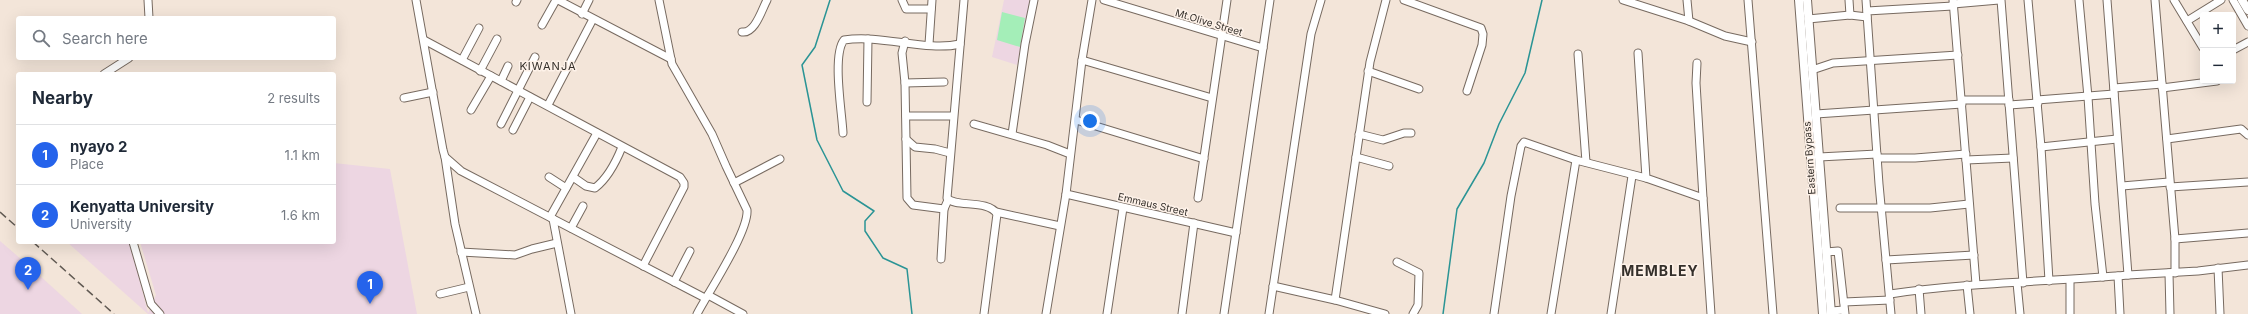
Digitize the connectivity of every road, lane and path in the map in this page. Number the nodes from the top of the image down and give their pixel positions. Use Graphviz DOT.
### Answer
graph roads {
  1 [pos="148,0"];
  2 [pos="416,0"];
  3 [pos="557,0"];
  4 [pos="589,0"];
  5 [pos="659,0"];
  6 [pos="767,0"];
  7 [pos="902,0"];
  8 [pos="932,0"];
  9 [pos="964,0"];
  10 [pos="1034,0"];
  11 [pos="1092,0"];
  12 [pos="1104,0"];
  13 [pos="1226,0"];
  14 [pos="1270,0"];
  15 [pos="1321,0"];
  16 [pos="1386,0"];
  17 [pos="1404,0"];
  18 [pos="1623,0"];
  19 [pos="1687,0"];
  20 [pos="1748,0"];
  21 [pos="1798,0"];
  22 [pos="1807,0"];
  23 [pos="1849,0"];
  24 [pos="1866,0"];
  25 [pos="2000,0"];
  26 [pos="2028,0"];
  27 [pos="2079,0"];
  28 [pos="2107,0"];
  29 [pos="2155,0"];
  30 [pos="2174,0"];
  31 [pos="2221,0"];
  32 [pos="2232,0"];
  33 [pos="2242,0"];
  34 [pos="1953,3"];
  35 [pos="931,9"];
  36 [pos="2248,10"];
  37 [pos="582,14"];
  38 [pos="1867,14"];
  39 [pos="1850,15"];
  40 [pos="149,16"];
  41 [pos="593,19"];
  42 [pos="1808,19"];
  43 [pos="1689,21"];
  44 [pos="2187,21"];
  45 [pos="542,25"];
  46 [pos="2248,26"];
  47 [pos="478,28"];
  48 [pos="742,32"];
  49 [pos="1222,37"];
  50 [pos="497,39"];
  51 [pos="868,39"];
  52 [pos="424,40"];
  53 [pos="906,41"];
  54 [pos="1752,42"];
  55 [pos="2248,42"];
  56 [pos="2200,43"];
  57 [pos="929,44"];
  58 [pos="960,44"];
  59 [pos="1263,48"];
  60 [pos="2236,48"];
  61 [pos="1638,53"];
  62 [pos="1578,54"];
  63 [pos="1958,55"];
  64 [pos="535,57"];
  65 [pos="671,59"];
  66 [pos="126,60"];
  67 [pos="462,60"];
  68 [pos="1082,60"];
  69 [pos="1870,60"];
  70 [pos="1697,63"];
  71 [pos="508,66"];
  72 [pos="1812,70"];
  73 [pos="480,71"];
  74 [pos="1368,71"];
  75 [pos="107,72"];
  76 [pos="491,76"];
  77 [pos="501,81"];
  78 [pos="944,82"];
  79 [pos="905,83"];
  80 [pos="2200,83"];
  81 [pos="2162,86"];
  82 [pos="1420,89"];
  83 [pos="518,91"];
  84 [pos="1467,91"];
  85 [pos="2114,91"];
  86 [pos="433,92"];
  87 [pos="530,97"];
  88 [pos="2088,97"];
  89 [pos="404,98"];
  90 [pos="1212,98"];
  91 [pos="867,102"];
  92 [pos="1962,102"];
  93 [pos="2009,102"];
  94 [pos="2038,102"];
  95 [pos="548,105"];
  96 [pos="472,110"];
  97 [pos="1874,111"];
  98 [pos="1816,114"];
  99 [pos="906,116"];
  100 [pos="953,116"];
  101 [pos="1076,120"];
  102 [pos="501,124"];
  103 [pos="974,124"];
  104 [pos="513,130"];
  105 [pos="597,133"];
  106 [pos="843,133"];
  107 [pos="1411,133"];
  108 [pos="1012,134"];
  109 [pos="1359,134"];
  110 [pos="2248,136"];
  111 [pos="906,139"];
  112 [pos="2117,139"];
  113 [pos="2167,139"];
  114 [pos="2091,142"];
  115 [pos="622,147"];
  116 [pos="2041,147"];
  117 [pos="950,153"];
  118 [pos="1070,154"];
  119 [pos="1877,156"];
  120 [pos="445,157"];
  121 [pos="1356,157"];
  122 [pos="1819,157"];
  123 [pos="1966,157"];
  124 [pos="2013,158"];
  125 [pos="780,159"];
  126 [pos="1204,159"];
  127 [pos="1576,160"];
  128 [pos="1586,162"];
  129 [pos="1390,166"];
  130 [pos="1632,176"];
  131 [pos="549,177"];
  132 [pos="573,177"];
  133 [pos="1646,178"];
  134 [pos="2248,182"];
  135 [pos="734,183"];
  136 [pos="2169,184"];
  137 [pos="2122,186"];
  138 [pos="566,188"];
  139 [pos="1066,194"];
  140 [pos="1198,198"];
  141 [pos="1703,198"];
  142 [pos="948,200"];
  143 [pos="1969,204"];
  144 [pos="583,206"];
  145 [pos="1123,208"];
  146 [pos="1840,208"];
  147 [pos="1882,208"];
  148 [pos="944,209"];
  149 [pos="996,212"];
  150 [pos="552,218"];
  151 [pos="1194,223"];
  152 [pos="1060,226"];
  153 [pos="571,228"];
  154 [pos="1236,233"];
  155 [pos="2248,233"];
  156 [pos="2175,239"];
  157 [pos="558,243"];
  158 [pos="134,244"];
  159 [pos="690,251"];
  160 [pos="461,252"];
  161 [pos="1826,252"];
  162 [pos="1974,255"];
  163 [pos="941,259"];
  164 [pos="1886,260"];
  165 [pos="1397,262"];
  166 [pos="2248,265"];
  167 [pos="643,266"];
  168 [pos="2218,268"];
  169 [pos="2172,273"];
  170 [pos="2128,275"];
  171 [pos="2118,276"];
  172 [pos="2103,277"];
  173 [pos="2070,280"];
  174 [pos="2049,281"];
  175 [pos="674,282"];
  176 [pos="2020,283"];
  177 [pos="1976,284"];
  178 [pos="1967,285"];
  179 [pos="1273,286"];
  180 [pos="469,287"];
  181 [pos="1919,289"];
  182 [pos="440,294"];
  183 [pos="707,297"];
  184 [pos="1890,297"];
  185 [pos="1335,300"];
  186 [pos="1844,302"];
  187 [pos="1845,312"];
  188 [pos="1831,313"];
  189 [pos="160,314"];
  190 [pos="476,314"];
  191 [pos="571,314"];
  192 [pos="696,314"];
  193 [pos="743,314"];
  194 [pos="984,314"];
  195 [pos="1046,314"];
  196 [pos="1107,314"];
  197 [pos="1182,314"];
  198 [pos="1224,314"];
  199 [pos="1269,314"];
  200 [pos="1385,314"];
  201 [pos="1413,314"];
  202 [pos="1494,314"];
  203 [pos="1551,314"];
  204 [pos="1612,314"];
  205 [pos="1711,314"];
  206 [pos="1773,314"];
  207 [pos="1823,314"];
  208 [pos="1891,314"];
  209 [pos="1921,314"];
  210 [pos="1970,314"];
  211 [pos="2020,314"];
  212 [pos="2070,314"];
  213 [pos="2120,314"];
  214 [pos="2170,314"];
  215 [pos="2220,314"];
  1 -- 40 [label="street"];
  2 -- 52 [label="street"];
  3 -- 37 [label="street"];
  3 -- 45 [label="street"];
  4 -- 37 [label="street"];
  5 -- 65 [label="street"];
  6 -- 48 [label="street"];
  7 -- 35 [label="street"];
  8 -- 35 [label="street"];
  9 -- 58 [label="street"];
  10 -- 108 [label="street"];
  11 -- 68 [label="street"];
  12 -- 49 [label="street, Mt.Olive Street"];
  13 -- 49 [label="street"];
  14 -- 59 [label="street"];
  15 -- 179 [label="street"];
  16 -- 74 [label="street"];
  17 -- 84 [label="street"];
  18 -- 43 [label="street"];
  19 -- 43 [label="street"];
  20 -- 54 [label="street"];
  21 -- 207 [label="main road, Eastern Bypass"];
  22 -- 42 [label="main road, Eastern Bypass"];
  23 -- 39 [label="street"];
  24 -- 38 [label="street"];
  25 -- 34 [label="street"];
  25 -- 93 [label="street"];
  26 -- 94 [label="street"];
  27 -- 88 [label="street"];
  28 -- 85 [label="street"];
  29 -- 81 [label="street"];
  30 -- 44 [label="street"];
  31 -- 44 [label="street"];
  32 -- 46 [label="street"];
  33 -- 36 [label="main road"];
  34 -- 38 [label="street"];
  34 -- 63 [label="street"];
  35 -- 57 [label="street"];
  37 -- 41 [label="street"];
  38 -- 39 [label="street"];
  38 -- 69 [label="street"];
  39 -- 42 [label="street"];
  41 -- 65 [label="street"];
  41 -- 95 [label="street"];
  42 -- 72 [label="main road, Eastern Bypass"];
  43 -- 54 [label="street"];
  44 -- 56 [label="street"];
  47 -- 67 [label="street"];
  49 -- 59 [label="street, Mt.Olive Street"];
  49 -- 90 [label="street"];
  50 -- 73 [label="street"];
  51 -- 53 [label="street"];
  51 -- 91 [label="street"];
  51 -- 106 [label="street"];
  52 -- 67 [label="street"];
  52 -- 86 [label="street"];
  53 -- 57 [label="street"];
  53 -- 79 [label="street"];
  54 -- 206 [label="street"];
  55 -- 60 [label="street"];
  57 -- 58 [label="street"];
  58 -- 100 [label="street"];
  59 -- 154 [label="street"];
  61 -- 133 [label="street"];
  62 -- 128 [label="street"];
  63 -- 69 [label="street"];
  63 -- 92 [label="street"];
  64 -- 83 [label="street"];
  65 -- 135 [label="street"];
  66 -- 75 [label="street"];
  67 -- 73 [label="street"];
  68 -- 90 [label="street"];
  68 -- 101 [label="street"];
  69 -- 72 [label="street"];
  69 -- 97 [label="street"];
  70 -- 141 [label="street"];
  71 -- 77 [label="street"];
  72 -- 98 [label="main road, Eastern Bypass"];
  73 -- 76 [label="street"];
  74 -- 82 [label="street"];
  74 -- 109 [label="street"];
  76 -- 77 [label="street"];
  76 -- 96 [label="street"];
  77 -- 83 [label="street"];
  78 -- 79 [label="street"];
  79 -- 99 [label="street"];
  80 -- 81 [label="street"];
  81 -- 85 [label="street"];
  81 -- 113 [label="street"];
  83 -- 87 [label="street"];
  83 -- 102 [label="street"];
  85 -- 88 [label="street"];
  85 -- 112 [label="street"];
  86 -- 89 [label="street"];
  86 -- 120 [label="street"];
  87 -- 95 [label="street"];
  87 -- 104 [label="street"];
  88 -- 94 [label="street"];
  88 -- 114 [label="street"];
  90 -- 126 [label="street"];
  92 -- 93 [label="street"];
  92 -- 97 [label="street"];
  92 -- 123 [label="street"];
  93 -- 94 [label="street"];
  93 -- 124 [label="street"];
  94 -- 116 [label="street"];
  95 -- 105 [label="street"];
  97 -- 98 [label="street"];
  97 -- 119 [label="street"];
  98 -- 122 [label="main road, Eastern Bypass"];
  99 -- 100 [label="street"];
  99 -- 111 [label="street"];
  100 -- 117 [label="street"];
  101 -- 118 [label="street"];
  101 -- 126 [label="street"];
  103 -- 108 [label="street"];
  105 -- 115 [label="street"];
  105 -- 132 [label="street"];
  107 -- 109 [label="street"];
  108 -- 118 [label="street"];
  109 -- 121 [label="street"];
  110 -- 113 [label="street"];
  111 -- 117 [label="street"];
  111 -- 148 [label="street"];
  112 -- 114 [label="street"];
  112 -- 137 [label="street"];
  113 -- 136 [label="street"];
  114 -- 116 [label="street"];
  114 -- 172 [label="street"];
  115 -- 132 [label="street"];
  115 -- 167 [label="street"];
  116 -- 174 [label="street"];
  117 -- 142 [label="street"];
  118 -- 139 [label="street"];
  119 -- 122 [label="street"];
  119 -- 123 [label="street"];
  119 -- 147 [label="street"];
  120 -- 150 [label="street"];
  120 -- 160 [label="street"];
  121 -- 129 [label="street"];
  121 -- 185 [label="street"];
  122 -- 161 [label="main road, Eastern Bypass"];
  123 -- 124 [label="street"];
  123 -- 143 [label="street"];
  124 -- 176 [label="street"];
  125 -- 135 [label="street"];
  126 -- 140 [label="street"];
  127 -- 128 [label="street"];
  127 -- 202 [label="street"];
  127 -- 203 [label="street"];
  128 -- 130 [label="street"];
  130 -- 133 [label="street"];
  130 -- 204 [label="street"];
  131 -- 138 [label="street"];
  132 -- 138 [label="street"];
  133 -- 141 [label="street"];
  134 -- 136 [label="street"];
  135 -- 183 [label="street"];
  136 -- 137 [label="street"];
  136 -- 156 [label="street"];
  137 -- 170 [label="street"];
  138 -- 150 [label="street"];
  139 -- 145 [label="street, Emmaus Street"];
  139 -- 152 [label="street"];
  141 -- 205 [label="street"];
  142 -- 148 [label="street"];
  142 -- 149 [label="street"];
  143 -- 147 [label="street"];
  143 -- 162 [label="street"];
  144 -- 153 [label="street"];
  145 -- 151 [label="street, Emmaus Street"];
  145 -- 196 [label="street"];
  146 -- 147 [label="street"];
  147 -- 164 [label="street"];
  148 -- 163 [label="street"];
  149 -- 152 [label="street"];
  149 -- 194 [label="street"];
  150 -- 153 [label="street"];
  150 -- 157 [label="street"];
  151 -- 154 [label="street, Emmaus Street"];
  151 -- 197 [label="street"];
  152 -- 195 [label="street"];
  153 -- 167 [label="street"];
  154 -- 198 [label="street"];
  155 -- 156 [label="street"];
  156 -- 169 [label="street"];
  157 -- 160 [label="street"];
  157 -- 191 [label="street"];
  158 -- 189 [label="street"];
  159 -- 175 [label="street"];
  160 -- 180 [label="street"];
  161 -- 186 [label="street"];
  161 -- 188 [label="main road, Eastern Bypass"];
  162 -- 164 [label="street"];
  162 -- 177 [label="street"];
  164 -- 184 [label="street"];
  165 -- 201 [label="street"];
  166 -- 168 [label="street"];
  167 -- 175 [label="street"];
  168 -- 169 [label="street"];
  168 -- 215 [label="street"];
  169 -- 170 [label="street"];
  169 -- 214 [label="street"];
  170 -- 171 [label="street"];
  171 -- 172 [label="street"];
  171 -- 213 [label="street"];
  172 -- 173 [label="street"];
  173 -- 174 [label="street"];
  173 -- 212 [label="street"];
  174 -- 176 [label="street"];
  175 -- 183 [label="street"];
  176 -- 177 [label="street"];
  176 -- 211 [label="street"];
  177 -- 178 [label="street"];
  178 -- 181 [label="street"];
  178 -- 210 [label="street"];
  179 -- 185 [label="street"];
  179 -- 199 [label="street"];
  180 -- 182 [label="street"];
  180 -- 190 [label="street"];
  181 -- 184 [label="street"];
  181 -- 209 [label="street"];
  183 -- 192 [label="street"];
  183 -- 193 [label="street"];
  184 -- 186 [label="street"];
  184 -- 208 [label="street"];
  185 -- 200 [label="street"];
  186 -- 187 [label="street"];
  187 -- 188 [label="street"];
}
